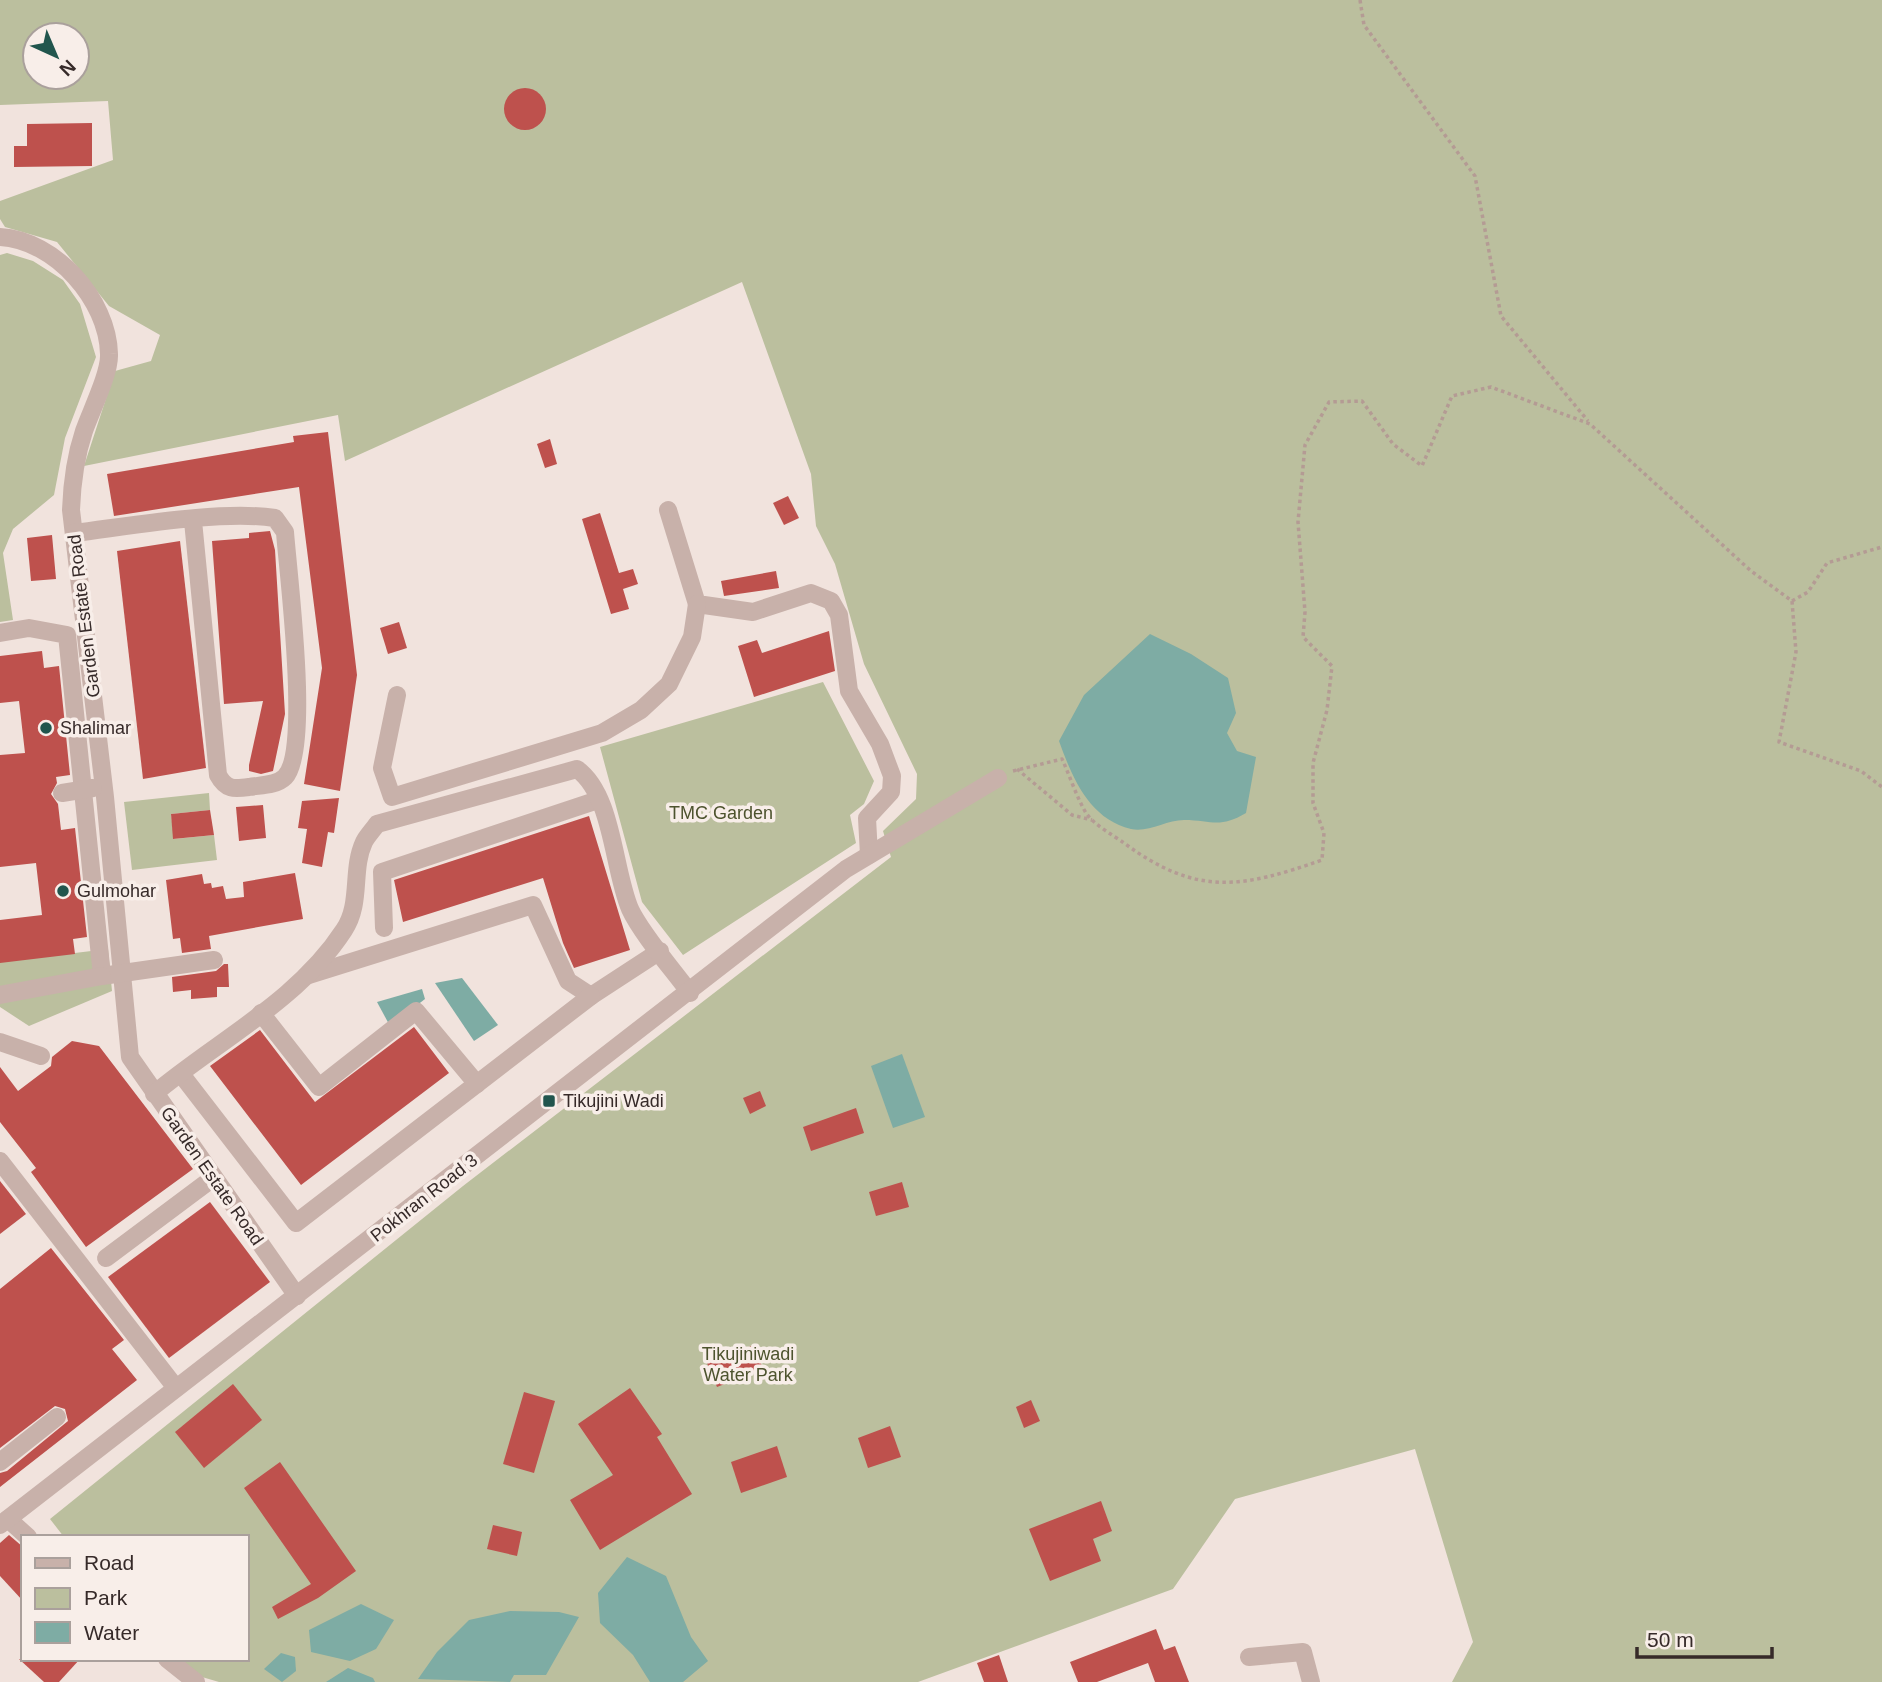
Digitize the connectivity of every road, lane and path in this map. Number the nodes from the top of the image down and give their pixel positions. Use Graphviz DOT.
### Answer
graph roads {
  1 [pos="1360,0"];
  2 [pos="1,236"];
  3 [pos="1590,424"];
  4 [pos="668,510"];
  5 [pos="193,521"];
  6 [pos="74,533"];
  7 [pos="1882,547"];
  8 [pos="1792,601"];
  9 [pos="697,604"];
  10 [pos="0,633"];
  11 [pos="397,695"];
  12 [pos="1017,769"];
  13 [pos="998,778"];
  14 [pos="103,787"];
  15 [pos="1882,787"];
  16 [pos="84,788"];
  17 [pos="62,793"];
  18 [pos="598,800"];
  19 [pos="1097,822"];
  20 [pos="869,855"];
  21 [pos="384,928"];
  22 [pos="660,951"];
  23 [pos="214,960"];
  24 [pos="121,975"];
  25 [pos="102,976"];
  26 [pos="305,976"];
  27 [pos="690,993"];
  28 [pos="0,995"];
  29 [pos="592,996"];
  30 [pos="261,1013"];
  31 [pos="0,1042"];
  32 [pos="41,1056"];
  33 [pos="181,1074"];
  34 [pos="477,1084"];
  35 [pos="154,1094"];
  36 [pos="0,1161"];
  37 [pos="213,1178"];
  38 [pos="106,1258"];
  39 [pos="297,1296"];
  40 [pos="176,1388"];
  41 [pos="57,1417"];
  42 [pos="0,1462"];
  43 [pos="4,1522"];
  44 [pos="25,1535"];
  45 [pos="1250,1657"];
  46 [pos="170,1661"];
  47 [pos="196,1682"];
  48 [pos="1311,1682"];
  1 -- 3 [label="path"];
  2 -- 6 [label="street, Garden Estate Road"];
  3 -- 8 [label="path"];
  3 -- 19 [label="path"];
  4 -- 9 [label="street"];
  5 -- 5 [label="street"];
  5 -- 6 [label="street"];
  6 -- 14 [label="street, Garden Estate Road"];
  7 -- 8 [label="path"];
  8 -- 15 [label="path"];
  9 -- 11 [label="street"];
  9 -- 20 [label="street"];
  10 -- 16 [label="street"];
  12 -- 13 [label="path"];
  12 -- 19 [label="path"];
  12 -- 19 [label="path"];
  13 -- 20 [label="street, Pokhran Road 3"];
  14 -- 16 [label="street"];
  14 -- 24 [label="street, Garden Estate Road"];
  16 -- 17 [label="street"];
  16 -- 25 [label="street"];
  18 -- 21 [label="street"];
  18 -- 22 [label="street"];
  18 -- 26 [label="street"];
  20 -- 27 [label="street, Pokhran Road 3"];
  22 -- 27 [label="street"];
  22 -- 29 [label="street"];
  23 -- 24 [label="street"];
  24 -- 25 [label="street"];
  24 -- 35 [label="street, Garden Estate Road"];
  25 -- 28 [label="street"];
  26 -- 29 [label="street"];
  26 -- 30 [label="street"];
  27 -- 39 [label="street, Pokhran Road 3"];
  29 -- 34 [label="street"];
  30 -- 33 [label="street"];
  30 -- 34 [label="street"];
  31 -- 32 [label="street"];
  33 -- 34 [label="street"];
  33 -- 35 [label="street"];
  35 -- 37 [label="street, Garden Estate Road"];
  36 -- 40 [label="street"];
  37 -- 38 [label="street"];
  37 -- 39 [label="street, Garden Estate Road"];
  39 -- 40 [label="street, Pokhran Road 3"];
  40 -- 43 [label="street, Pokhran Road 3"];
  41 -- 42 [label="street"];
  43 -- 44 [label="street"];
  45 -- 48 [label="street"];
  46 -- 47 [label="street"];
}
